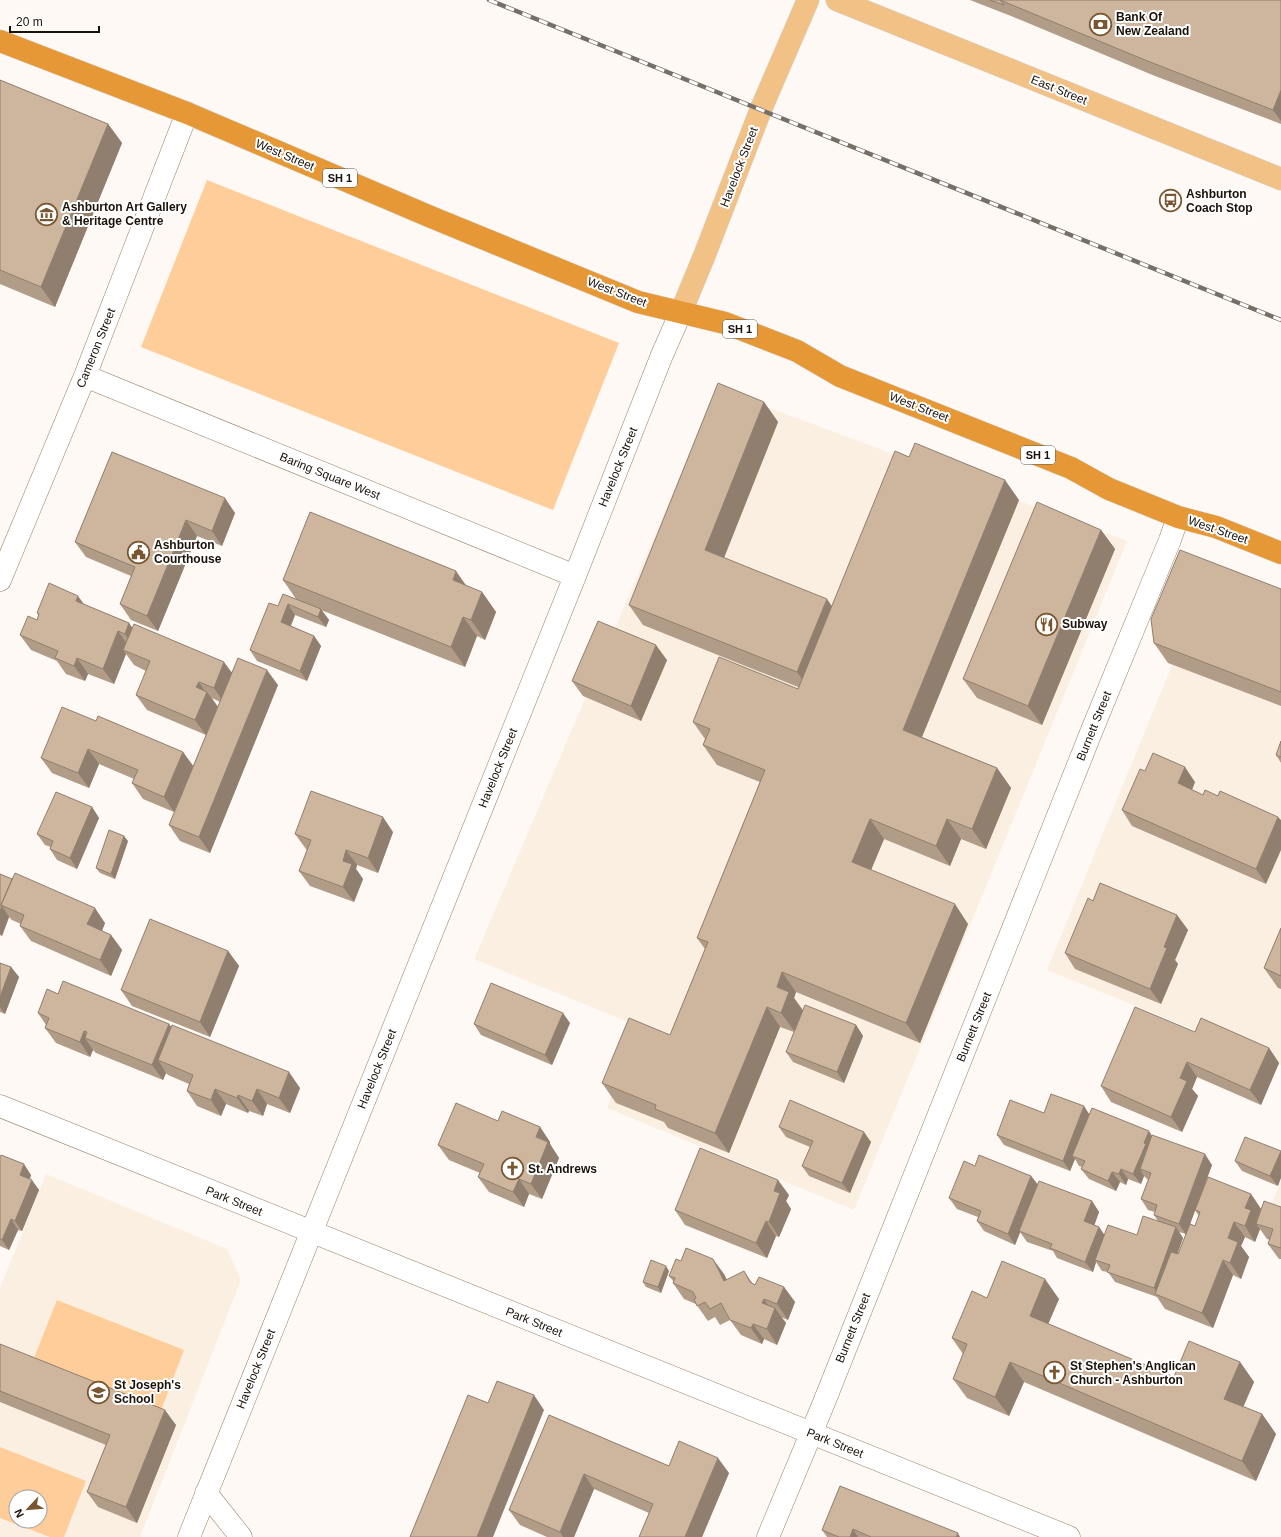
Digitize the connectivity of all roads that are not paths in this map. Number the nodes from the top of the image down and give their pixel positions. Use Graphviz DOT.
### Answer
graph roads {
  1 [pos="808,0"];
  2 [pos="837,0"];
  3 [pos="0,41"];
  4 [pos="187,113"];
  5 [pos="1281,179"];
  6 [pos="681,312"];
  7 [pos="85,376"];
  8 [pos="1178,517"];
  9 [pos="1281,553"];
  10 [pos="575,576"];
  11 [pos="0,580"];
  12 [pos="0,1106"];
  13 [pos="312,1232"];
  14 [pos="811,1433"];
  15 [pos="206,1493"];
  16 [pos="189,1537"];
  17 [pos="241,1537"];
  18 [pos="768,1537"];
  19 [pos="1069,1537"];
  1 -- 6 [label="main road, Havelock Street"];
  2 -- 5 [label="main road, East Street"];
  3 -- 4 [label="highway, West Street / SH 1"];
  4 -- 6 [label="highway, West Street / SH 1"];
  4 -- 7 [label="street, Cameron Street"];
  6 -- 8 [label="highway, West Street / SH 1"];
  6 -- 10 [label="street, Havelock Street"];
  7 -- 10 [label="street, Baring Square West"];
  7 -- 11 [label="street, Cameron Street"];
  8 -- 9 [label="highway, West Street / SH 1"];
  8 -- 14 [label="street, Burnett Street"];
  10 -- 13 [label="street, Havelock Street"];
  12 -- 13 [label="street, Park Street"];
  13 -- 14 [label="street, Park Street"];
  13 -- 15 [label="street, Havelock Street"];
  14 -- 18 [label="street, Burnett Street"];
  14 -- 19 [label="street, Park Street"];
  15 -- 16 [label="street, Havelock Street"];
  15 -- 17 [label="street"];
}
